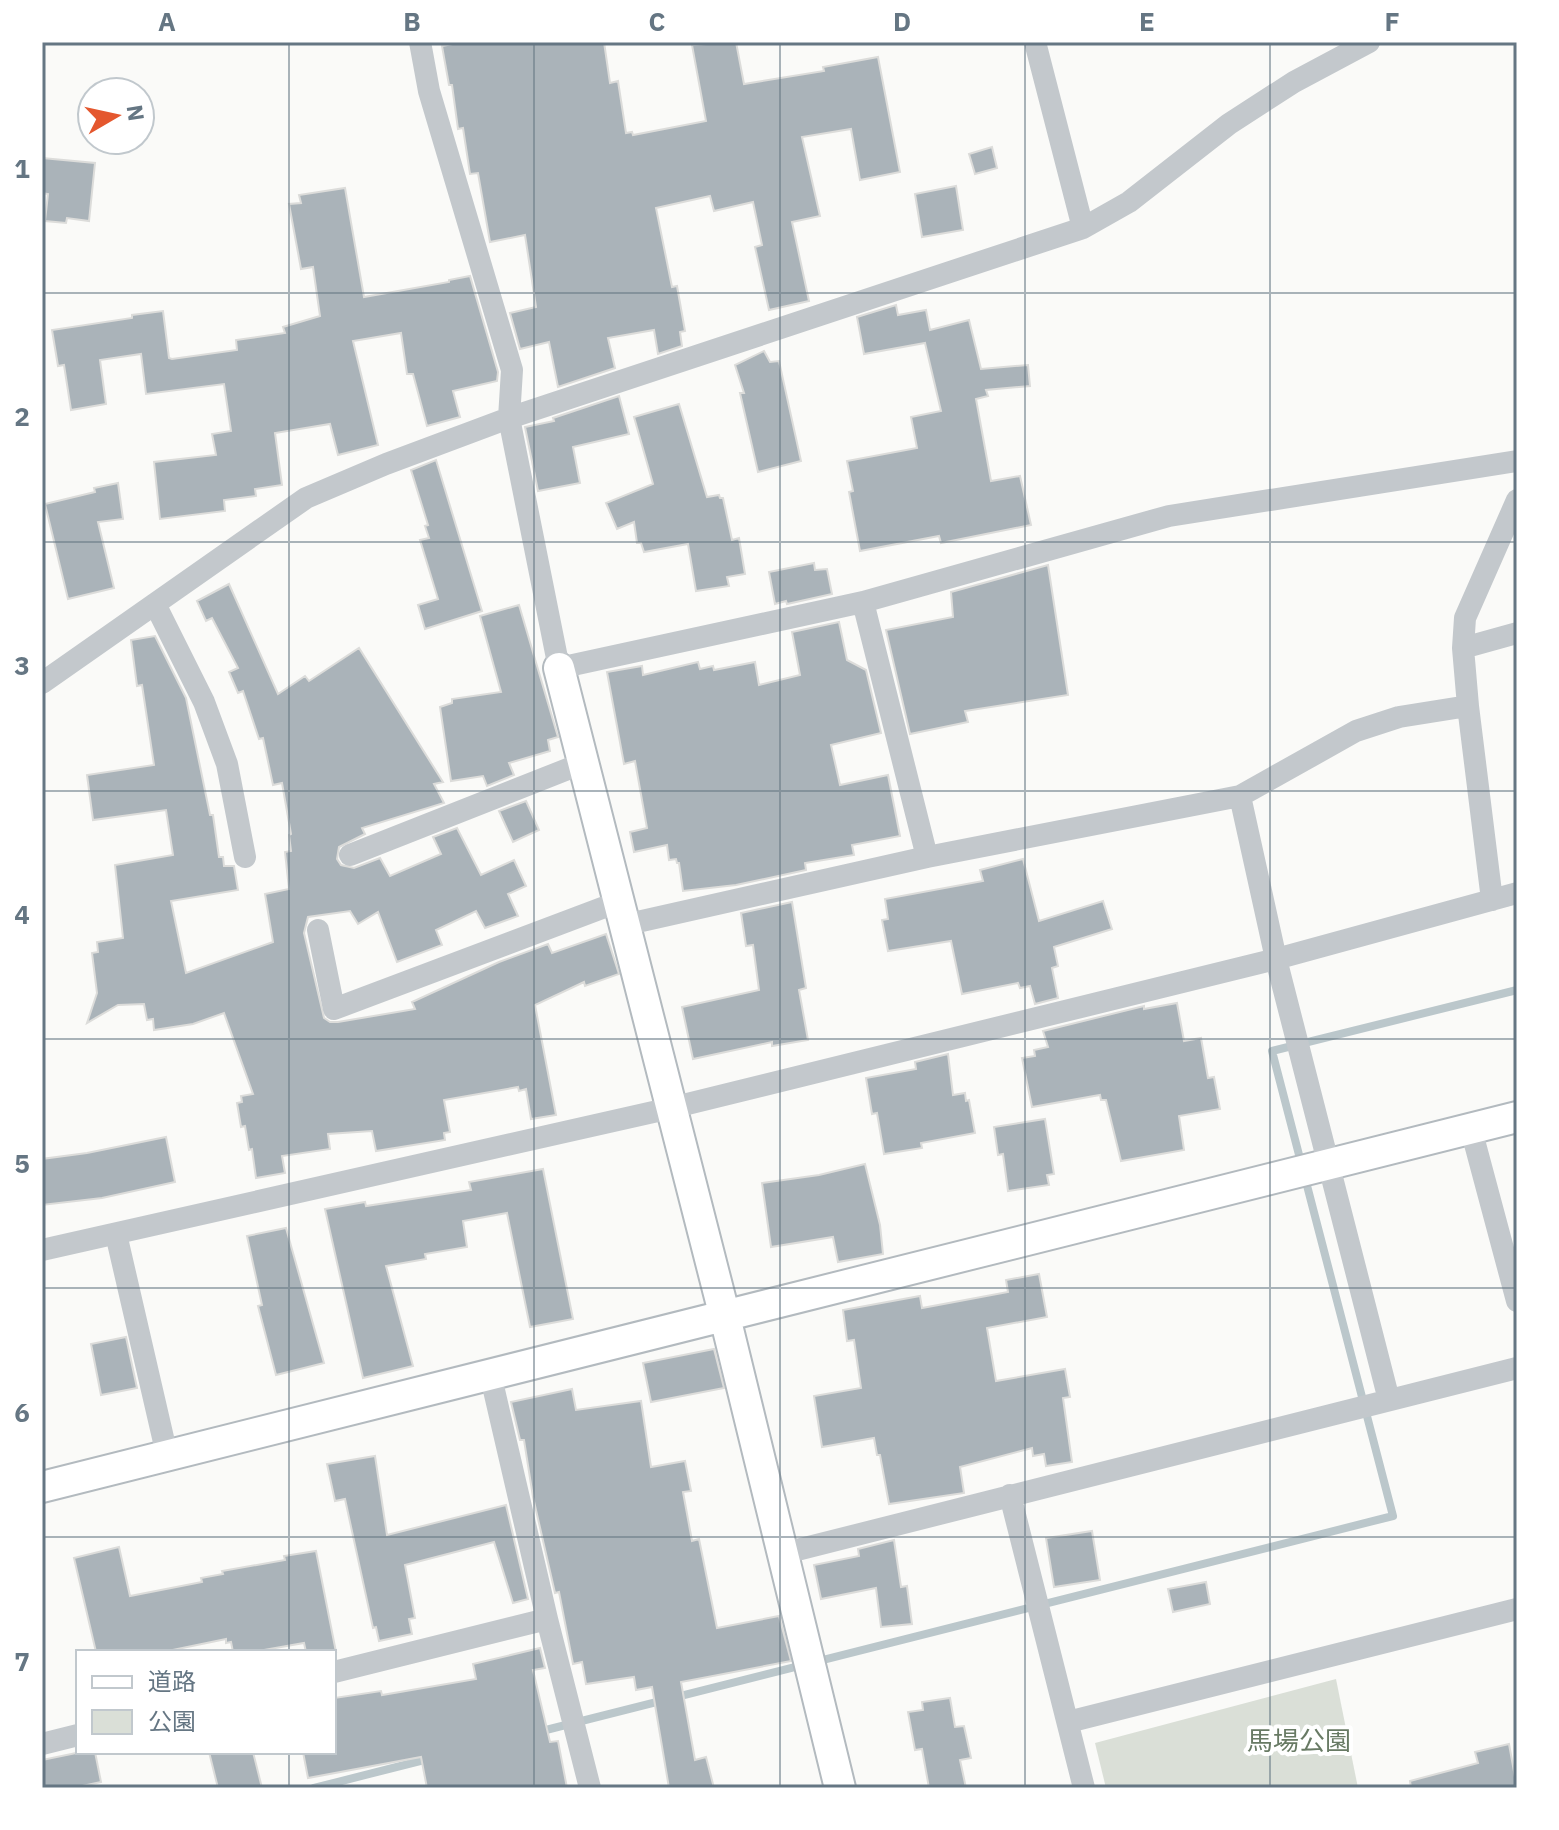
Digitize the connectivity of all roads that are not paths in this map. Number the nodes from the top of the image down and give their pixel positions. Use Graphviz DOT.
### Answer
graph roads {
  1 [pos="420,42"];
  2 [pos="1035,42"];
  3 [pos="1369,42"];
  4 [pos="1083,228"];
  5 [pos="509,418"];
  6 [pos="1517,461"];
  7 [pos="1517,500"];
  8 [pos="863,602"];
  9 [pos="155,604"];
  10 [pos="1517,633"];
  11 [pos="1463,648"];
  12 [pos="559,668"];
  13 [pos="42,683"];
  14 [pos="1468,706"];
  15 [pos="583,763"];
  16 [pos="1240,796"];
  17 [pos="350,855"];
  18 [pos="245,857"];
  19 [pos="927,857"];
  20 [pos="1517,893"];
  21 [pos="1492,900"];
  22 [pos="621,914"];
  23 [pos="318,930"];
  24 [pos="1276,959"];
  25 [pos="671,1108"];
  26 [pos="1517,1117"];
  27 [pos="1471,1129"];
  28 [pos="1327,1164"];
  29 [pos="116,1234"];
  30 [pos="42,1250"];
  31 [pos="1517,1301"];
  32 [pos="725,1317"];
  33 [pos="1517,1368"];
  34 [pos="490,1373"];
  35 [pos="1389,1400"];
  36 [pos="167,1455"];
  37 [pos="42,1487"];
  38 [pos="1010,1495"];
  39 [pos="781,1554"];
  40 [pos="1517,1609"];
  41 [pos="547,1619"];
  42 [pos="336,1672"];
  43 [pos="1068,1722"];
  44 [pos="76,1736"];
  45 [pos="42,1744"];
  46 [pos="590,1788"];
  47 [pos="840,1788"];
  48 [pos="1084,1788"];
  1 -- 5 [label="street"];
  2 -- 4 [label="street"];
  3 -- 4 [label="street"];
  4 -- 5 [label="street"];
  5 -- 9 [label="street"];
  5 -- 12 [label="street"];
  6 -- 8 [label="street"];
  7 -- 11 [label="street"];
  8 -- 12 [label="street"];
  8 -- 19 [label="street"];
  9 -- 13 [label="street"];
  9 -- 18 [label="street"];
  10 -- 11 [label="street"];
  11 -- 14 [label="street"];
  12 -- 15 [label="street"];
  14 -- 16 [label="street"];
  14 -- 21 [label="street"];
  15 -- 17 [label="street"];
  15 -- 22 [label="street"];
  16 -- 19 [label="street"];
  16 -- 24 [label="street"];
  19 -- 22 [label="street"];
  20 -- 21 [label="street"];
  21 -- 24 [label="street"];
  22 -- 23 [label="street"];
  22 -- 25 [label="street"];
  24 -- 25 [label="street"];
  24 -- 28 [label="street"];
  25 -- 29 [label="street"];
  25 -- 32 [label="street"];
  26 -- 27 [label="street"];
  27 -- 28 [label="street"];
  27 -- 31 [label="street"];
  28 -- 32 [label="street"];
  28 -- 35 [label="street"];
  29 -- 30 [label="street"];
  29 -- 36 [label="street"];
  32 -- 34 [label="street"];
  32 -- 39 [label="street"];
  33 -- 35 [label="street"];
  34 -- 36 [label="street"];
  34 -- 41 [label="street"];
  35 -- 38 [label="street"];
  36 -- 37 [label="street"];
  38 -- 39 [label="street"];
  38 -- 43 [label="street"];
  39 -- 47 [label="street"];
  40 -- 43 [label="street"];
  41 -- 42 [label="street"];
  41 -- 46 [label="street"];
  43 -- 48 [label="street"];
  44 -- 45 [label="street"];
}
